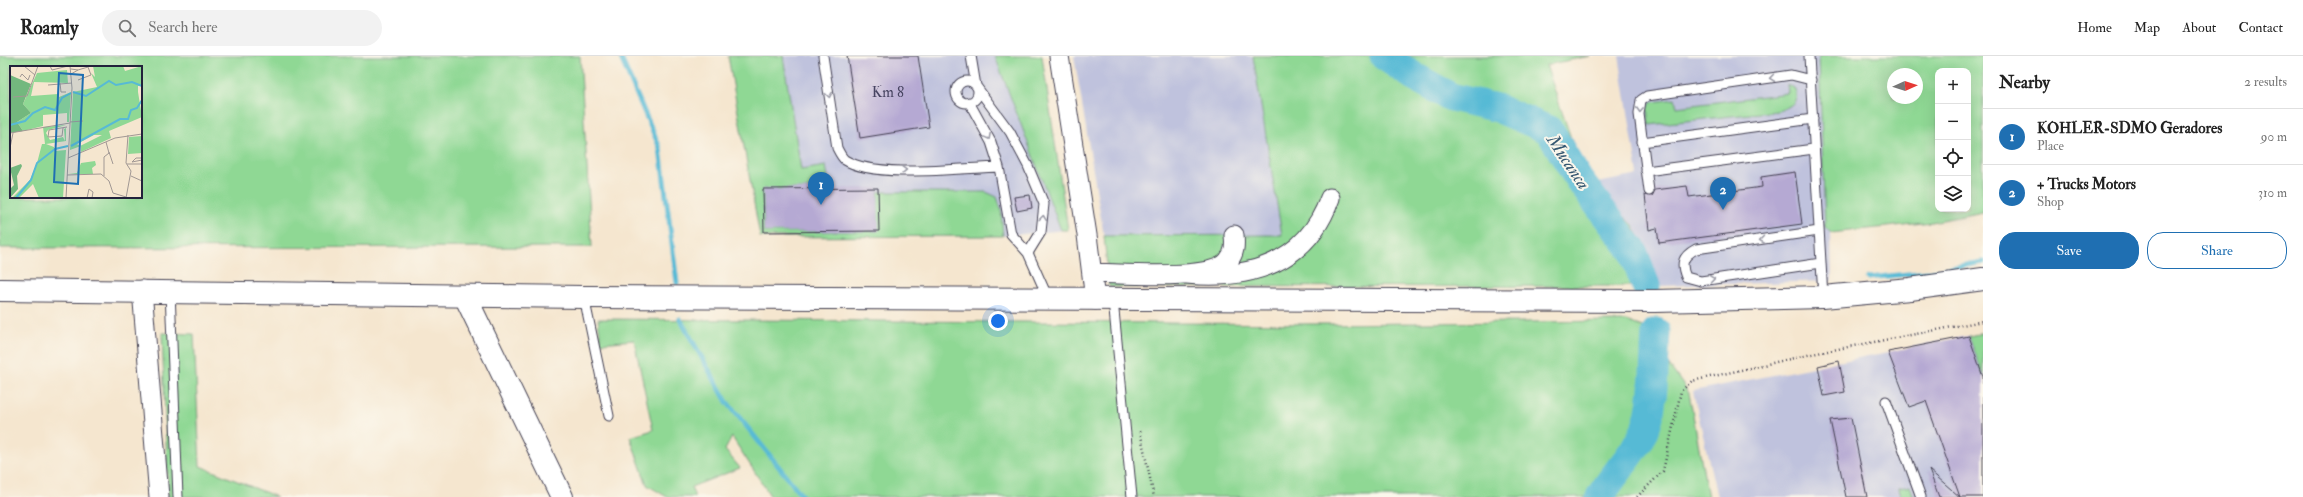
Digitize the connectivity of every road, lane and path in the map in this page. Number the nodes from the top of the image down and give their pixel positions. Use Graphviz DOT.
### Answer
graph roads {
  1 [pos="823,56"];
  2 [pos="971,56"];
  3 [pos="1059,56"];
  4 [pos="1809,56"];
  5 [pos="1810,80"];
  6 [pos="976,86"];
  7 [pos="969,102"];
  8 [pos="1813,119"];
  9 [pos="1642,142"];
  10 [pos="1814,149"];
  11 [pos="999,167"];
  12 [pos="1646,171"];
  13 [pos="1649,191"];
  14 [pos="1330,198"];
  15 [pos="1819,231"];
  16 [pos="1234,235"];
  17 [pos="1028,253"];
  18 [pos="1821,264"];
  19 [pos="1092,273"];
  20 [pos="1187,274"];
  21 [pos="1983,279"];
  22 [pos="0,290"];
  23 [pos="142,290"];
  24 [pos="170,291"];
  25 [pos="465,296"];
  26 [pos="584,296"];
  27 [pos="1823,298"];
  28 [pos="1048,299"];
  29 [pos="1104,300"];
  30 [pos="1983,321"];
  31 [pos="1886,401"];
  32 [pos="609,416"];
  33 [pos="160,497"];
  34 [pos="178,497"];
  35 [pos="562,497"];
  36 [pos="1132,497"];
  37 [pos="1637,497"];
  38 [pos="1921,497"];
  1 -- 11 [label="lane, one-way"];
  2 -- 6 [label="lane"];
  3 -- 19 [label="street"];
  4 -- 5 [label="lane"];
  5 -- 8 [label="lane"];
  5 -- 9 [label="lane, one-way"];
  6 -- 7 [label="lane"];
  6 -- 7 [label="lane"];
  17 -- 6 [label="lane, one-way"];
  7 -- 11 [label="lane, one-way"];
  8 -- 9 [label="lane"];
  8 -- 10 [label="lane"];
  9 -- 12 [label="lane"];
  10 -- 12 [label="lane"];
  10 -- 15 [label="lane"];
  11 -- 17 [label="lane"];
  12 -- 13 [label="lane"];
  14 -- 20 [label="street"];
  15 -- 18 [label="lane"];
  15 -- 18 [label="lane, one-way"];
  16 -- 20 [label="street"];
  17 -- 28 [label="lane"];
  18 -- 27 [label="lane"];
  19 -- 20 [label="street"];
  19 -- 29 [label="street"];
  21 -- 27 [label="main road"];
  22 -- 23 [label="main road"];
  23 -- 24 [label="main road"];
  23 -- 33 [label="street"];
  24 -- 25 [label="main road"];
  24 -- 34 [label="lane"];
  25 -- 26 [label="main road"];
  25 -- 35 [label="main road"];
  26 -- 28 [label="main road"];
  26 -- 32 [label="lane"];
  27 -- 29 [label="main road"];
  28 -- 29 [label="main road"];
  29 -- 36 [label="lane"];
  30 -- 37 [label="path"];
  31 -- 38 [label="lane"];
}
